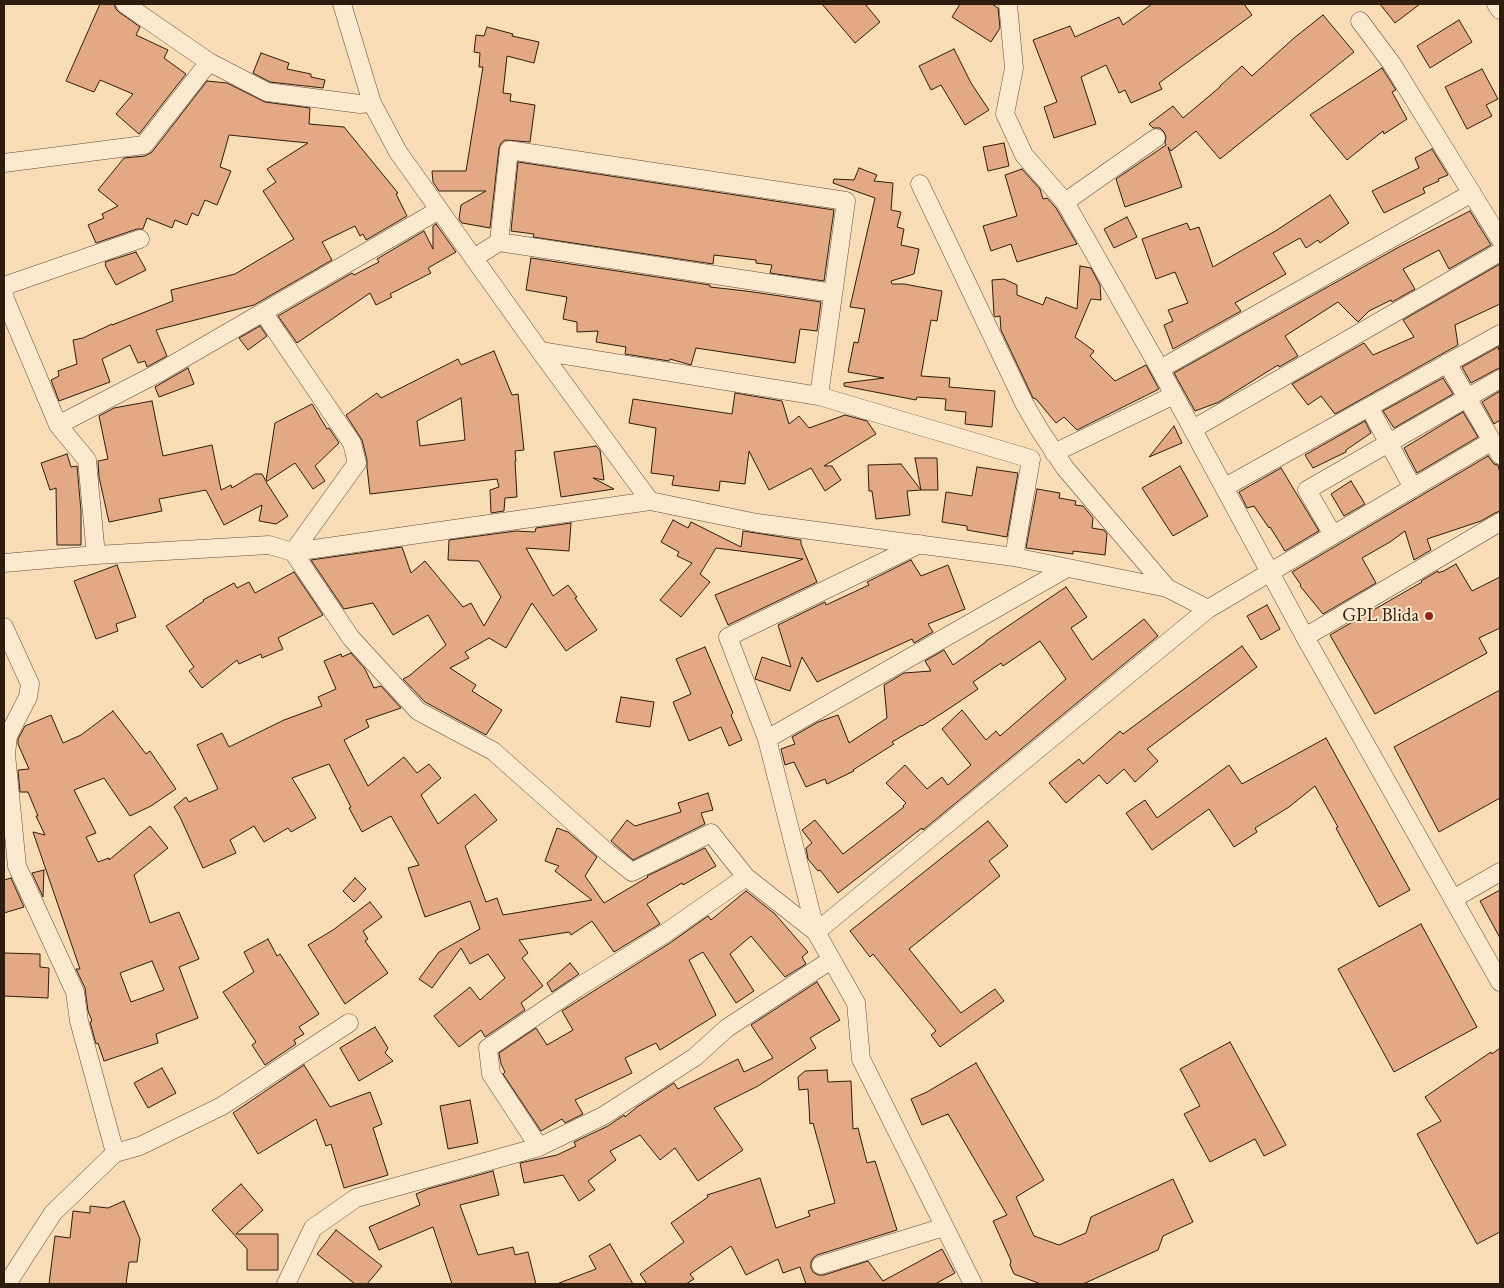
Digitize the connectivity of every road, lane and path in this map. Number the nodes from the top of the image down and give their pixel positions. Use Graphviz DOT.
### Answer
graph roads {
  1 [pos="125,4"];
  2 [pos="342,4"];
  3 [pos="1008,4"];
  4 [pos="1496,4"];
  5 [pos="1500,10"];
  6 [pos="1360,22"];
  7 [pos="209,62"];
  8 [pos="372,103"];
  9 [pos="1156,138"];
  10 [pos="4,163"];
  11 [pos="920,184"];
  12 [pos="1472,193"];
  13 [pos="1065,202"];
  14 [pos="439,210"];
  15 [pos="140,238"];
  16 [pos="1500,239"];
  17 [pos="499,242"];
  18 [pos="1500,252"];
  19 [pos="474,258"];
  20 [pos="4,286"];
  21 [pos="833,293"];
  22 [pos="263,312"];
  23 [pos="1500,334"];
  24 [pos="540,351"];
  25 [pos="1447,363"];
  26 [pos="1160,369"];
  27 [pos="1500,379"];
  28 [pos="1174,395"];
  29 [pos="819,396"];
  30 [pos="1467,398"];
  31 [pos="1369,407"];
  32 [pos="58,425"];
  33 [pos="1193,429"];
  34 [pos="1389,444"];
  35 [pos="1496,448"];
  36 [pos="1054,453"];
  37 [pos="1225,487"];
  38 [pos="1413,488"];
  39 [pos="650,502"];
  40 [pos="1500,522"];
  41 [pos="1333,534"];
  42 [pos="920,544"];
  43 [pos="293,552"];
  44 [pos="96,556"];
  45 [pos="1014,557"];
  46 [pos="4,564"];
  47 [pos="1067,568"];
  48 [pos="1271,572"];
  49 [pos="1167,588"];
  50 [pos="1208,609"];
  51 [pos="4,627"];
  52 [pos="1305,637"];
  53 [pos="767,739"];
  54 [pos="10,861"];
  55 [pos="1500,872"];
  56 [pos="746,877"];
  57 [pos="1453,899"];
  58 [pos="816,932"];
  59 [pos="831,960"];
  60 [pos="1500,982"];
  61 [pos="349,1023"];
  62 [pos="539,1147"];
  63 [pos="115,1153"];
  64 [pos="944,1227"];
  65 [pos="821,1265"];
  66 [pos="7,1284"];
  67 [pos="286,1284"];
  68 [pos="973,1284"];
  1 -- 7 [label="street"];
  2 -- 8 [label="street"];
  3 -- 13 [label="street"];
  4 -- 5 [label="street"];
  6 -- 12 [label="street"];
  7 -- 8 [label="street"];
  7 -- 10 [label="street"];
  8 -- 14 [label="street"];
  9 -- 13 [label="street"];
  11 -- 36 [label="street"];
  12 -- 16 [label="street"];
  12 -- 26 [label="street"];
  13 -- 26 [label="street"];
  14 -- 19 [label="street"];
  14 -- 22 [label="street"];
  15 -- 20 [label="street"];
  17 -- 19 [label="street"];
  17 -- 21 [label="street"];
  17 -- 21 [label="street"];
  18 -- 33 [label="street"];
  19 -- 24 [label="street"];
  20 -- 32 [label="street"];
  21 -- 29 [label="street"];
  22 -- 32 [label="street"];
  22 -- 43 [label="street"];
  23 -- 25 [label="street"];
  24 -- 29 [label="street"];
  24 -- 39 [label="street"];
  25 -- 30 [label="street"];
  25 -- 31 [label="street"];
  26 -- 28 [label="street"];
  27 -- 30 [label="street"];
  28 -- 33 [label="street"];
  28 -- 36 [label="street"];
  29 -- 45 [label="street"];
  30 -- 34 [label="street"];
  30 -- 35 [label="street"];
  31 -- 34 [label="street"];
  31 -- 37 [label="street"];
  32 -- 44 [label="street"];
  33 -- 37 [label="street"];
  34 -- 38 [label="street"];
  34 -- 41 [label="street"];
  35 -- 38 [label="street"];
  36 -- 49 [label="street"];
  37 -- 48 [label="street"];
  38 -- 41 [label="street"];
  39 -- 42 [label="street"];
  39 -- 43 [label="street"];
  40 -- 52 [label="street"];
  41 -- 48 [label="street"];
  42 -- 45 [label="street"];
  42 -- 53 [label="street"];
  43 -- 44 [label="street"];
  43 -- 56 [label="street"];
  44 -- 46 [label="street"];
  45 -- 47 [label="street"];
  47 -- 49 [label="street"];
  47 -- 53 [label="street"];
  48 -- 50 [label="street"];
  48 -- 52 [label="street"];
  49 -- 50 [label="street"];
  50 -- 58 [label="street"];
  51 -- 54 [label="street"];
  52 -- 57 [label="street"];
  53 -- 58 [label="street"];
  54 -- 63 [label="street"];
  55 -- 57 [label="street"];
  56 -- 58 [label="street"];
  56 -- 62 [label="street"];
  57 -- 60 [label="street"];
  58 -- 59 [label="street"];
  59 -- 62 [label="street"];
  59 -- 64 [label="street"];
  61 -- 63 [label="street"];
  62 -- 67 [label="street"];
  63 -- 66 [label="street"];
  64 -- 65 [label="street"];
  64 -- 68 [label="street"];
}
